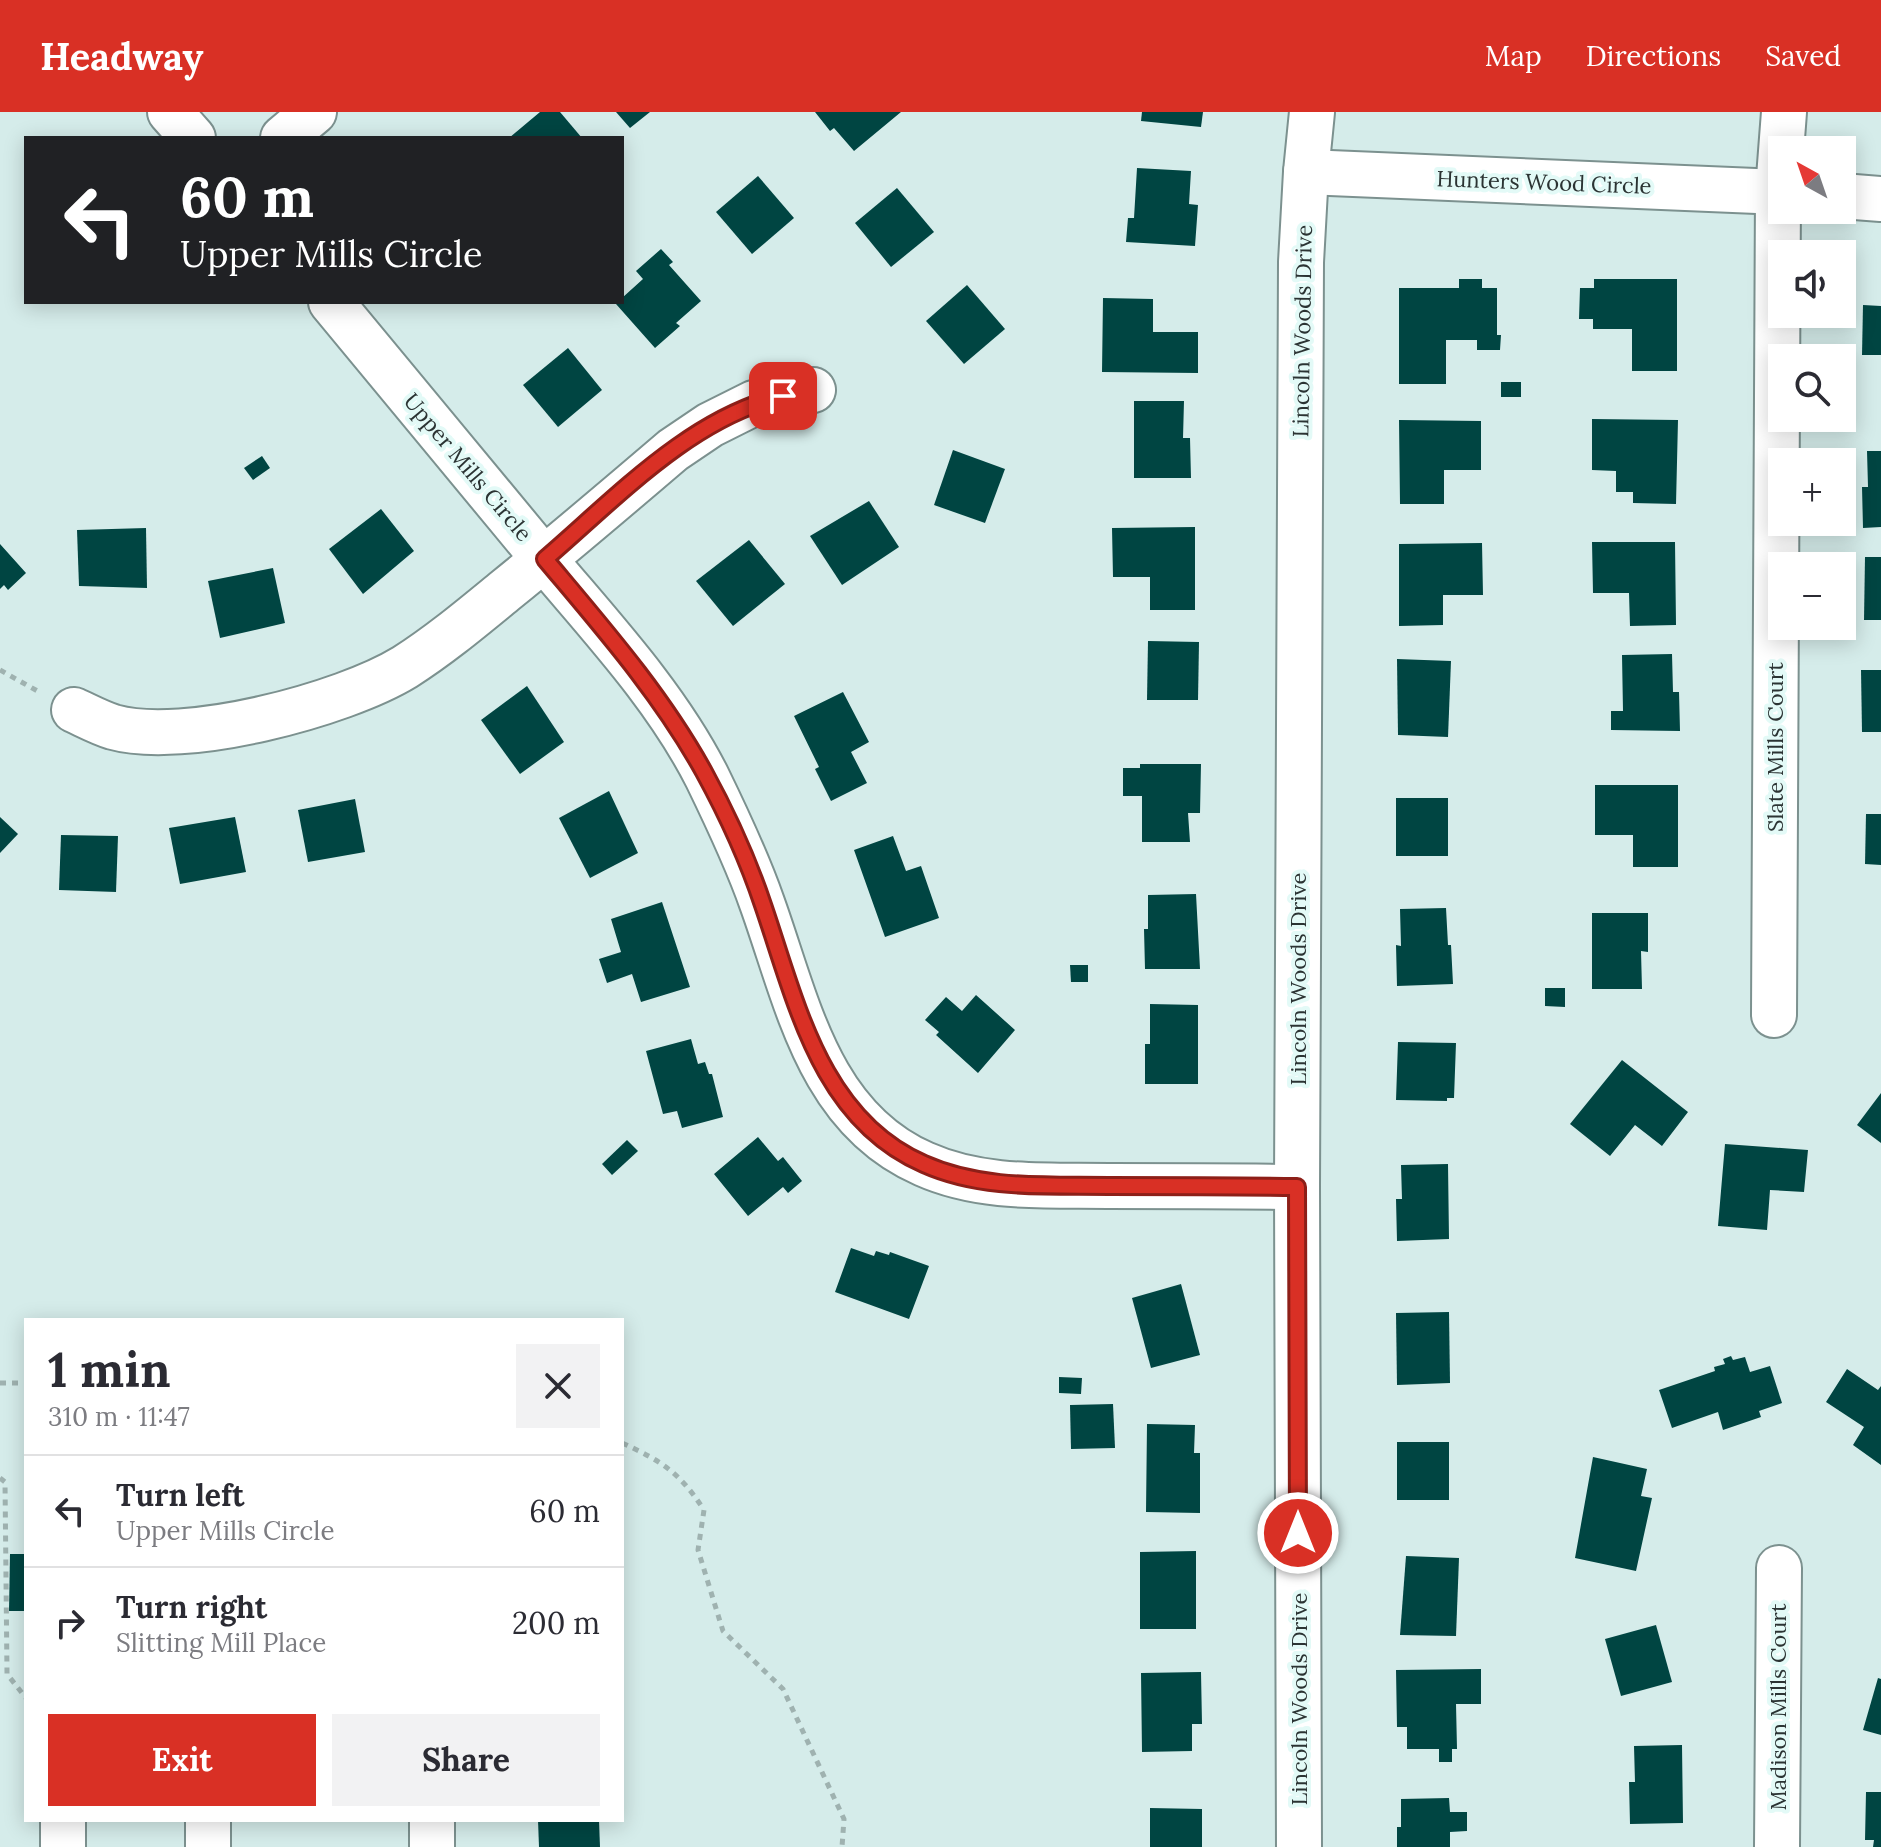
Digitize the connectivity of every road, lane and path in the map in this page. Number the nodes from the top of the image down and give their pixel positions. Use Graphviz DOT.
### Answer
graph roads {
  1 [pos="170,112"];
  2 [pos="314,112"];
  3 [pos="1312,112"];
  4 [pos="1784,112"];
  5 [pos="191,136"];
  6 [pos="285,136"];
  7 [pos="1783,136"];
  8 [pos="1306,172"];
  9 [pos="1768,191"];
  10 [pos="1856,197"];
  11 [pos="1881,199"];
  12 [pos="1780,224"];
  13 [pos="333,304"];
  14 [pos="813,390"];
  15 [pos="545,559"];
  16 [pos="74,710"];
  17 [pos="1774,1015"];
  18 [pos="1297,1187"];
  19 [pos="0,1383"];
  20 [pos="24,1383"];
  21 [pos="624,1444"];
  22 [pos="0,1478"];
  23 [pos="1779,1568"];
  24 [pos="24,1695"];
  25 [pos="63,1822"];
  26 [pos="208,1822"];
  27 [pos="432,1822"];
  28 [pos="63,1847"];
  29 [pos="208,1847"];
  30 [pos="432,1847"];
  31 [pos="842,1847"];
  32 [pos="1299,1847"];
  33 [pos="1777,1847"];
  1 -- 5 [label="street"];
  2 -- 6 [label="street"];
  3 -- 8 [label="street, Lincoln Woods Drive"];
  4 -- 7 [label="street, Slate Mills Court"];
  8 -- 9 [label="street, Hunters Wood Circle"];
  8 -- 18 [label="street, Lincoln Woods Drive"];
  10 -- 11 [label="street"];
  12 -- 17 [label="street, Slate Mills Court"];
  13 -- 15 [label="street, Upper Mills Circle"];
  14 -- 15 [label="street"];
  15 -- 16 [label="street"];
  15 -- 18 [label="street, Upper Mills Circle"];
  18 -- 32 [label="street, Lincoln Woods Drive"];
  19 -- 20 [label="path"];
  21 -- 31 [label="path"];
  22 -- 24 [label="path"];
  23 -- 33 [label="street, Madison Mills Court"];
  25 -- 28 [label="street"];
  26 -- 29 [label="street"];
  27 -- 30 [label="street"];
}
